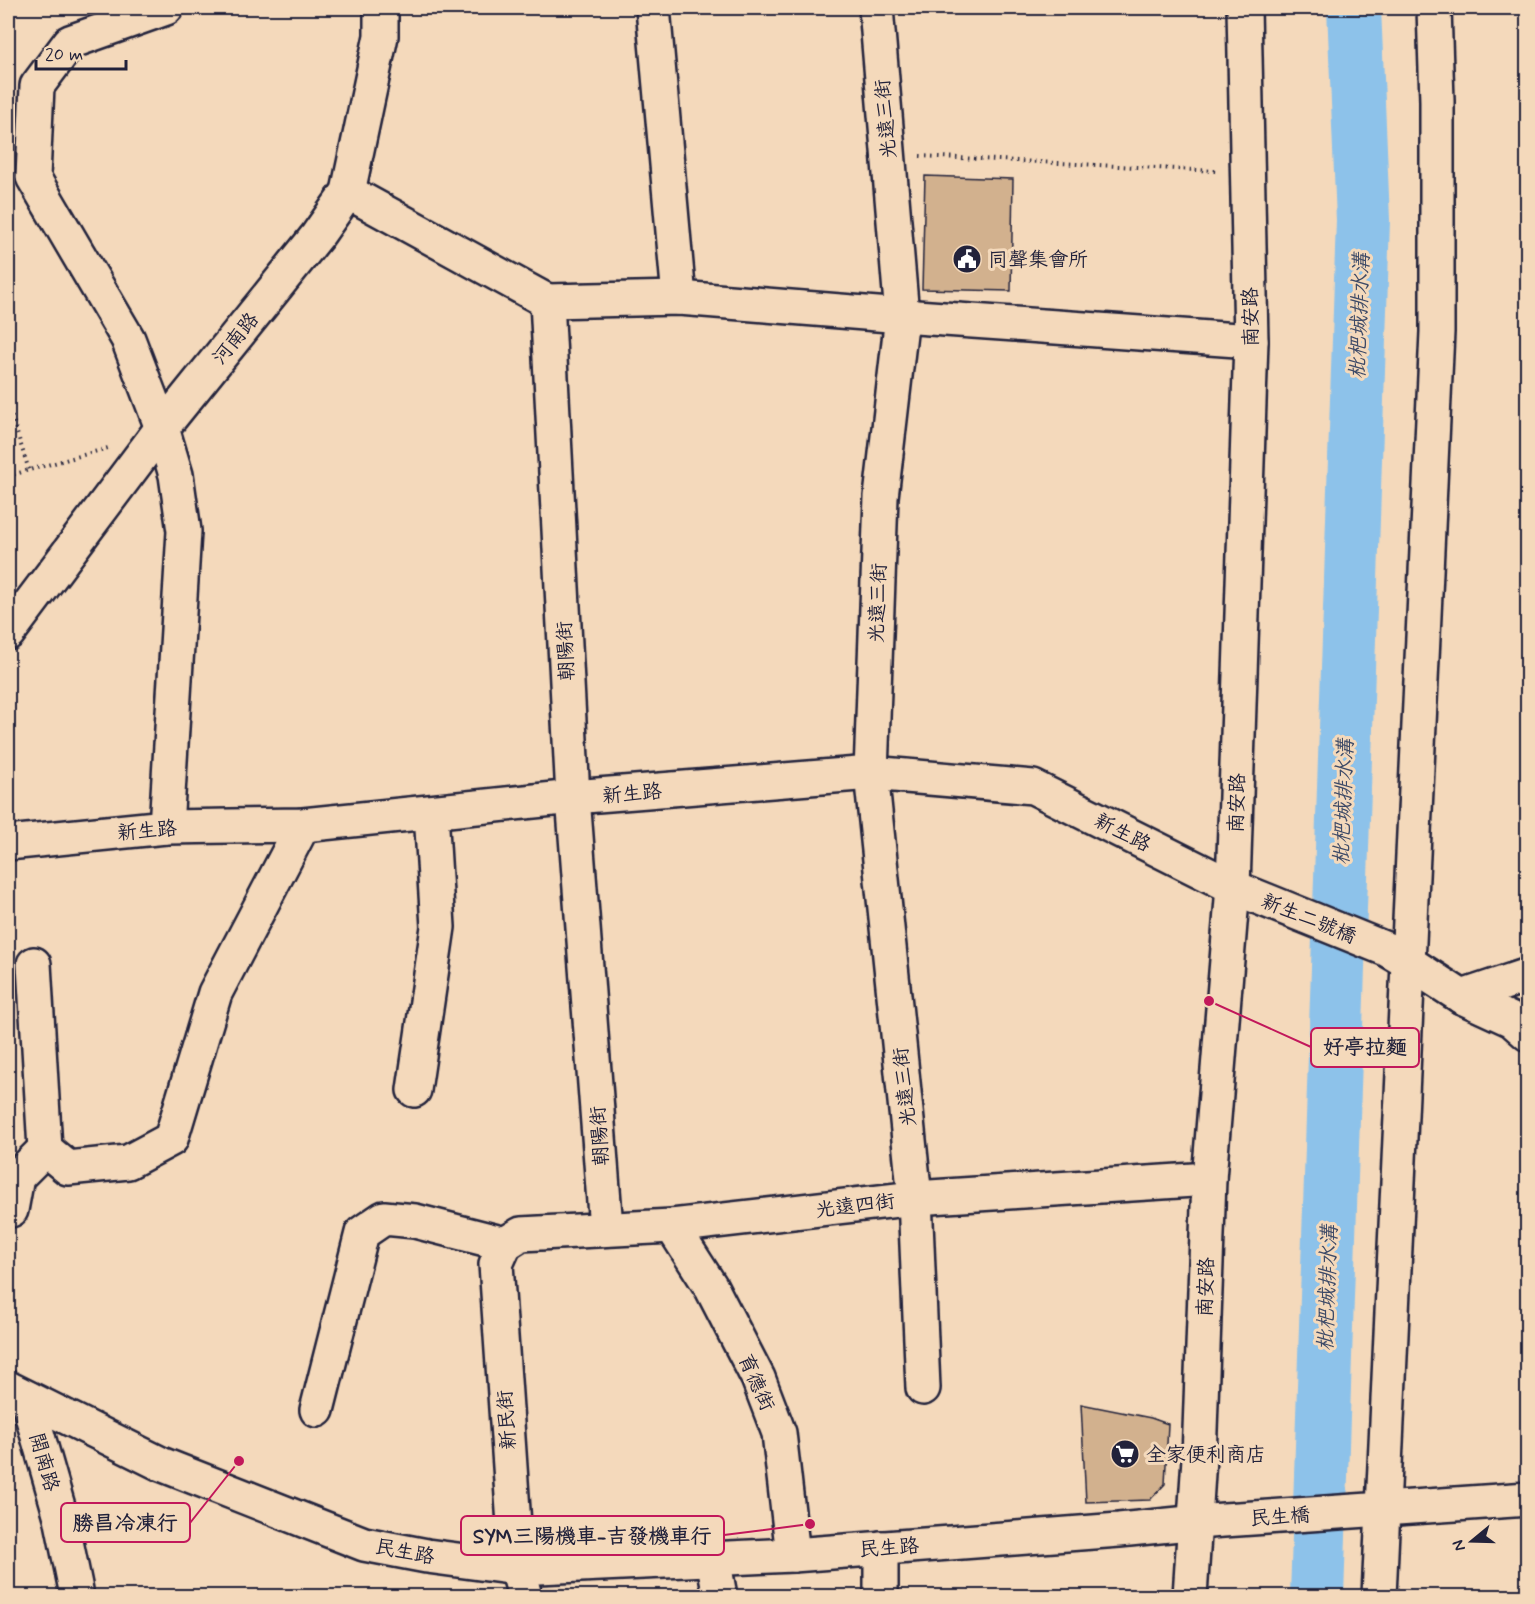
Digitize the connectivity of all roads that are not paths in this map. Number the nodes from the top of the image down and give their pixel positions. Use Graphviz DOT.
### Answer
graph roads {
  1 [pos="166,8"];
  2 [pos="381,8"];
  3 [pos="653,8"];
  4 [pos="876,8"];
  5 [pos="1244,8"];
  6 [pos="1434,8"];
  7 [pos="348,192"];
  8 [pos="679,298"];
  9 [pos="547,301"];
  10 [pos="902,316"];
  11 [pos="1251,341"];
  12 [pos="162,428"];
  13 [pos="8,633"];
  14 [pos="871,772"];
  15 [pos="573,797"];
  16 [pos="431,812"];
  17 [pos="303,825"];
  18 [pos="166,827"];
  19 [pos="8,843"];
  20 [pos="1233,887"];
  21 [pos="1397,955"];
  22 [pos="33,964"];
  23 [pos="1527,975"];
  24 [pos="1462,997"];
  25 [pos="1527,1034"];
  26 [pos="414,1090"];
  27 [pos="45,1149"];
  28 [pos="1209,1179"];
  29 [pos="915,1198"];
  30 [pos="11,1210"];
  31 [pos="672,1226"];
  32 [pos="606,1228"];
  33 [pos="506,1244"];
  34 [pos="923,1388"];
  35 [pos="17,1393"];
  36 [pos="317,1410"];
  37 [pos="1527,1499"];
  38 [pos="1375,1510"];
  39 [pos="1201,1521"];
  40 [pos="881,1548"];
  41 [pos="793,1555"];
  42 [pos="713,1558"];
  43 [pos="521,1582"];
  44 [pos="75,1596"];
  45 [pos="720,1596"];
  46 [pos="881,1596"];
  47 [pos="1190,1596"];
  48 [pos="1379,1596"];
  1 -- 12 [label="street"];
  2 -- 7 [label="street, 河南路"];
  3 -- 8 [label="street"];
  4 -- 10 [label="street, 光遠三街"];
  5 -- 11 [label="street, 南安路"];
  6 -- 21 [label="street"];
  7 -- 9 [label="street"];
  7 -- 12 [label="street, 河南路"];
  8 -- 9 [label="street"];
  8 -- 10 [label="street"];
  9 -- 15 [label="street, 朝陽街"];
  10 -- 11 [label="street"];
  10 -- 14 [label="street, 光遠三街"];
  11 -- 20 [label="street, 南安路"];
  12 -- 13 [label="street, 河南路"];
  12 -- 18 [label="street"];
  14 -- 15 [label="street, 新生路"];
  14 -- 20 [label="street, 新生路"];
  14 -- 29 [label="street, 光遠三街"];
  15 -- 16 [label="street, 新生路"];
  15 -- 32 [label="street, 朝陽街"];
  16 -- 17 [label="street, 新生路"];
  16 -- 26 [label="street"];
  17 -- 18 [label="street, 新生路"];
  17 -- 27 [label="street"];
  18 -- 19 [label="street, 新生路"];
  20 -- 21 [label="street, 新生二號橋"];
  20 -- 28 [label="street, 南安路"];
  21 -- 24 [label="street"];
  21 -- 38 [label="street"];
  22 -- 27 [label="street"];
  23 -- 24 [label="street"];
  24 -- 25 [label="street"];
  27 -- 30 [label="street"];
  28 -- 29 [label="street, 光遠四街"];
  28 -- 39 [label="street, 南安路"];
  29 -- 31 [label="street, 光遠四街"];
  29 -- 34 [label="street, 光遠三街"];
  31 -- 32 [label="street, 光遠四街"];
  31 -- 41 [label="street, 育德街"];
  32 -- 33 [label="street, 光遠四街"];
  33 -- 36 [label="street"];
  33 -- 43 [label="street, 新民街"];
  35 -- 43 [label="street, 民生路"];
  35 -- 44 [label="street, 開南路"];
  37 -- 38 [label="street"];
  38 -- 39 [label="street, 民生橋"];
  38 -- 48 [label="street"];
  39 -- 40 [label="street, 民生路"];
  39 -- 47 [label="street, 南安路"];
  40 -- 41 [label="street, 民生路"];
  40 -- 46 [label="street"];
  41 -- 42 [label="street, 民生路"];
  42 -- 43 [label="street, 民生路"];
  42 -- 45 [label="street"];
}
